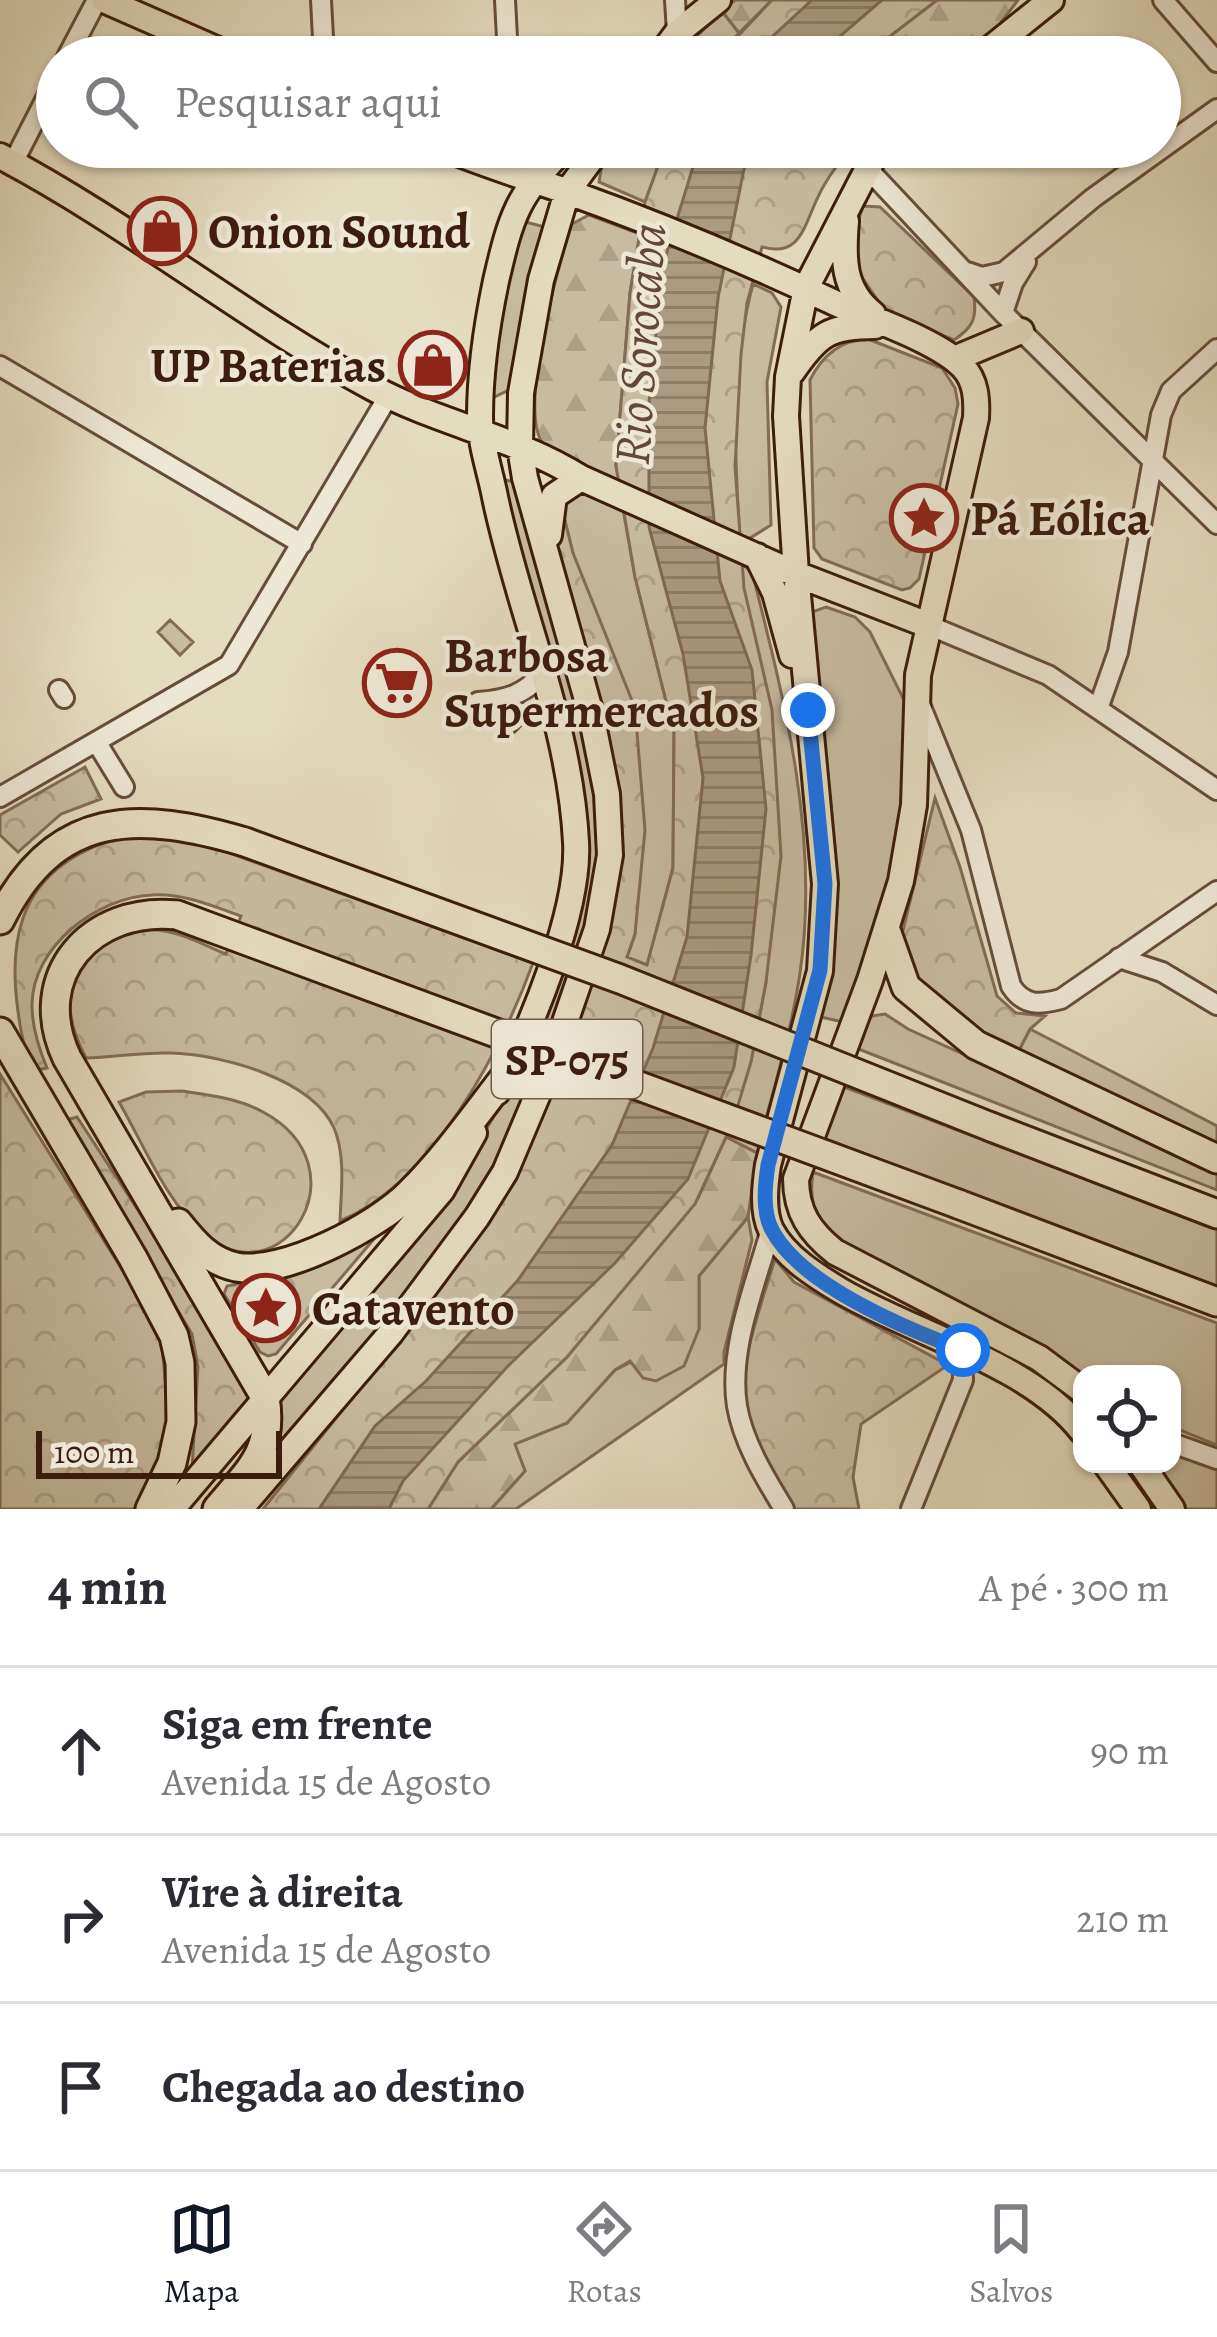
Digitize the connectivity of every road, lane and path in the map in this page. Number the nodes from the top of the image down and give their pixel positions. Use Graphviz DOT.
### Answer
graph roads {
  1 [pos="100,0"];
  2 [pos="321,0"];
  3 [pos="505,0"];
  4 [pos="675,0"];
  5 [pos="718,0"];
  6 [pos="1051,0"];
  7 [pos="1163,0"];
  8 [pos="144,9"];
  9 [pos="677,33"];
  10 [pos="80,36"];
  11 [pos="195,36"];
  12 [pos="323,36"];
  13 [pos="507,36"];
  14 [pos="675,36"];
  15 [pos="1006,36"];
  16 [pos="1217,62"];
  17 [pos="1217,109"];
  18 [pos="36,111"];
  19 [pos="1181,135"];
  20 [pos="6,160"];
  21 [pos="498,168"];
  22 [pos="526,168"];
  23 [pos="545,168"];
  24 [pos="585,168"];
  25 [pos="867,168"];
  26 [pos="882,168"];
  27 [pos="1135,168"];
  28 [pos="532,181"];
  29 [pos="567,192"];
  30 [pos="848,206"];
  31 [pos="1031,252"];
  32 [pos="963,271"];
  33 [pos="806,288"];
  34 [pos="1012,322"];
  35 [pos="890,326"];
  36 [pos="1217,349"];
  37 [pos="955,359"];
  38 [pos="0,366"];
  39 [pos="788,377"];
  40 [pos="521,393"];
  41 [pos="388,395"];
  42 [pos="481,430"];
  43 [pos="520,447"];
  44 [pos="1150,458"];
  45 [pos="587,480"];
  46 [pos="1217,524"];
  47 [pos="302,544"];
  48 [pos="754,555"];
  49 [pos="550,568"];
  50 [pos="796,574"];
  51 [pos="928,625"];
  52 [pos="543,673"];
  53 [pos="917,698"];
  54 [pos="478,702"];
  55 [pos="1099,706"];
  56 [pos="808,710"];
  57 [pos="556,714"];
  58 [pos="508,724"];
  59 [pos="98,743"];
  60 [pos="124,788"];
  61 [pos="1217,790"];
  62 [pos="0,797"];
  63 [pos="1217,891"];
  64 [pos="0,920"];
  65 [pos="886,933"];
  66 [pos="1119,958"];
  67 [pos="1217,1005"];
  68 [pos="0,1032"];
  69 [pos="504,1078"];
  70 [pos="1217,1159"];
  71 [pos="140,1178"];
  72 [pos="1217,1214"];
  73 [pos="771,1229"];
  74 [pos="1217,1302"];
  75 [pos="962,1318"];
  76 [pos="963,1350"];
  77 [pos="1073,1383"];
  78 [pos="265,1397"];
  79 [pos="1073,1421"];
  80 [pos="1181,1446"];
  81 [pos="1217,1460"];
  82 [pos="1112,1473"];
  83 [pos="1149,1473"];
  84 [pos="150,1509"];
  85 [pos="172,1509"];
  86 [pos="218,1509"];
  87 [pos="240,1509"];
  88 [pos="784,1509"];
  89 [pos="911,1509"];
  90 [pos="1138,1509"];
  91 [pos="1172,1509"];
  1 -- 8 [label="main road"];
  1 -- 10 [label="street"];
  2 -- 12 [label="street"];
  3 -- 13 [label="street"];
  4 -- 9 [label="street"];
  5 -- 9 [label="main road"];
  6 -- 15 [label="main road"];
  7 -- 16 [label="street"];
  8 -- 11 [label="main road"];
  9 -- 14 [label="main road"];
  17 -- 19 [label="street"];
  18 -- 20 [label="street"];
  20 -- 41 [label="main road"];
  21 -- 28 [label="main road"];
  22 -- 28 [label="street"];
  23 -- 28 [label="main road"];
  24 -- 29 [label="main road"];
  25 -- 30 [label="main road"];
  26 -- 32 [label="street"];
  27 -- 31 [label="street"];
  28 -- 29 [label="main road"];
  28 -- 42 [label="main road"];
  29 -- 33 [label="main road"];
  29 -- 40 [label="main road"];
  30 -- 33 [label="main road"];
  30 -- 35 [label="main road"];
  31 -- 32 [label="street"];
  31 -- 34 [label="street"];
  32 -- 34 [label="street"];
  33 -- 35 [label="main road"];
  33 -- 39 [label="main road"];
  34 -- 37 [label="main road"];
  34 -- 44 [label="street"];
  35 -- 37 [label="main road"];
  35 -- 39 [label="main road"];
  36 -- 44 [label="street"];
  37 -- 51 [label="main road"];
  38 -- 47 [label="street"];
  39 -- 50 [label="main road"];
  40 -- 42 [label="main road"];
  40 -- 43 [label="main road"];
  41 -- 42 [label="main road"];
  41 -- 47 [label="street"];
  42 -- 43 [label="main road"];
  42 -- 52 [label="main road"];
  43 -- 45 [label="main road"];
  43 -- 49 [label="main road"];
  44 -- 46 [label="street"];
  44 -- 55 [label="street"];
  45 -- 48 [label="main road"];
  45 -- 49 [label="main road"];
  47 -- 59 [label="street"];
  48 -- 50 [label="main road"];
  48 -- 56 [label="main road"];
  49 -- 87 [label="main road"];
  50 -- 51 [label="main road"];
  50 -- 56 [label="main road"];
  51 -- 53 [label="main road"];
  51 -- 55 [label="street"];
  52 -- 54 [label="street"];
  52 -- 57 [label="main road"];
  53 -- 65 [label="main road"];
  53 -- 66 [label="street"];
  55 -- 61 [label="street"];
  56 -- 73 [label="main road"];
  57 -- 58 [label="street"];
  57 -- 69 [label="main road"];
  59 -- 60 [label="street"];
  59 -- 62 [label="street"];
  63 -- 66 [label="street"];
  64 -- 72 [label="highway, SP-075, bridge"];
  65 -- 70 [label="highway"];
  65 -- 75 [label="main road"];
  66 -- 67 [label="street"];
  68 -- 84 [label="highway"];
  69 -- 71 [label="highway"];
  69 -- 78 [label="main road"];
  71 -- 74 [label="highway, SP-075, bridge"];
  71 -- 78 [label="highway, SP-075"];
  73 -- 76 [label="main road"];
  73 -- 88 [label="street"];
  75 -- 76 [label="street"];
  75 -- 77 [label="main road"];
  76 -- 79 [label="main road"];
  76 -- 89 [label="street"];
  78 -- 85 [label="main road"];
  78 -- 86 [label="highway"];
  80 -- 81 [label="street"];
  82 -- 90 [label="main road"];
  83 -- 91 [label="main road"];
}
